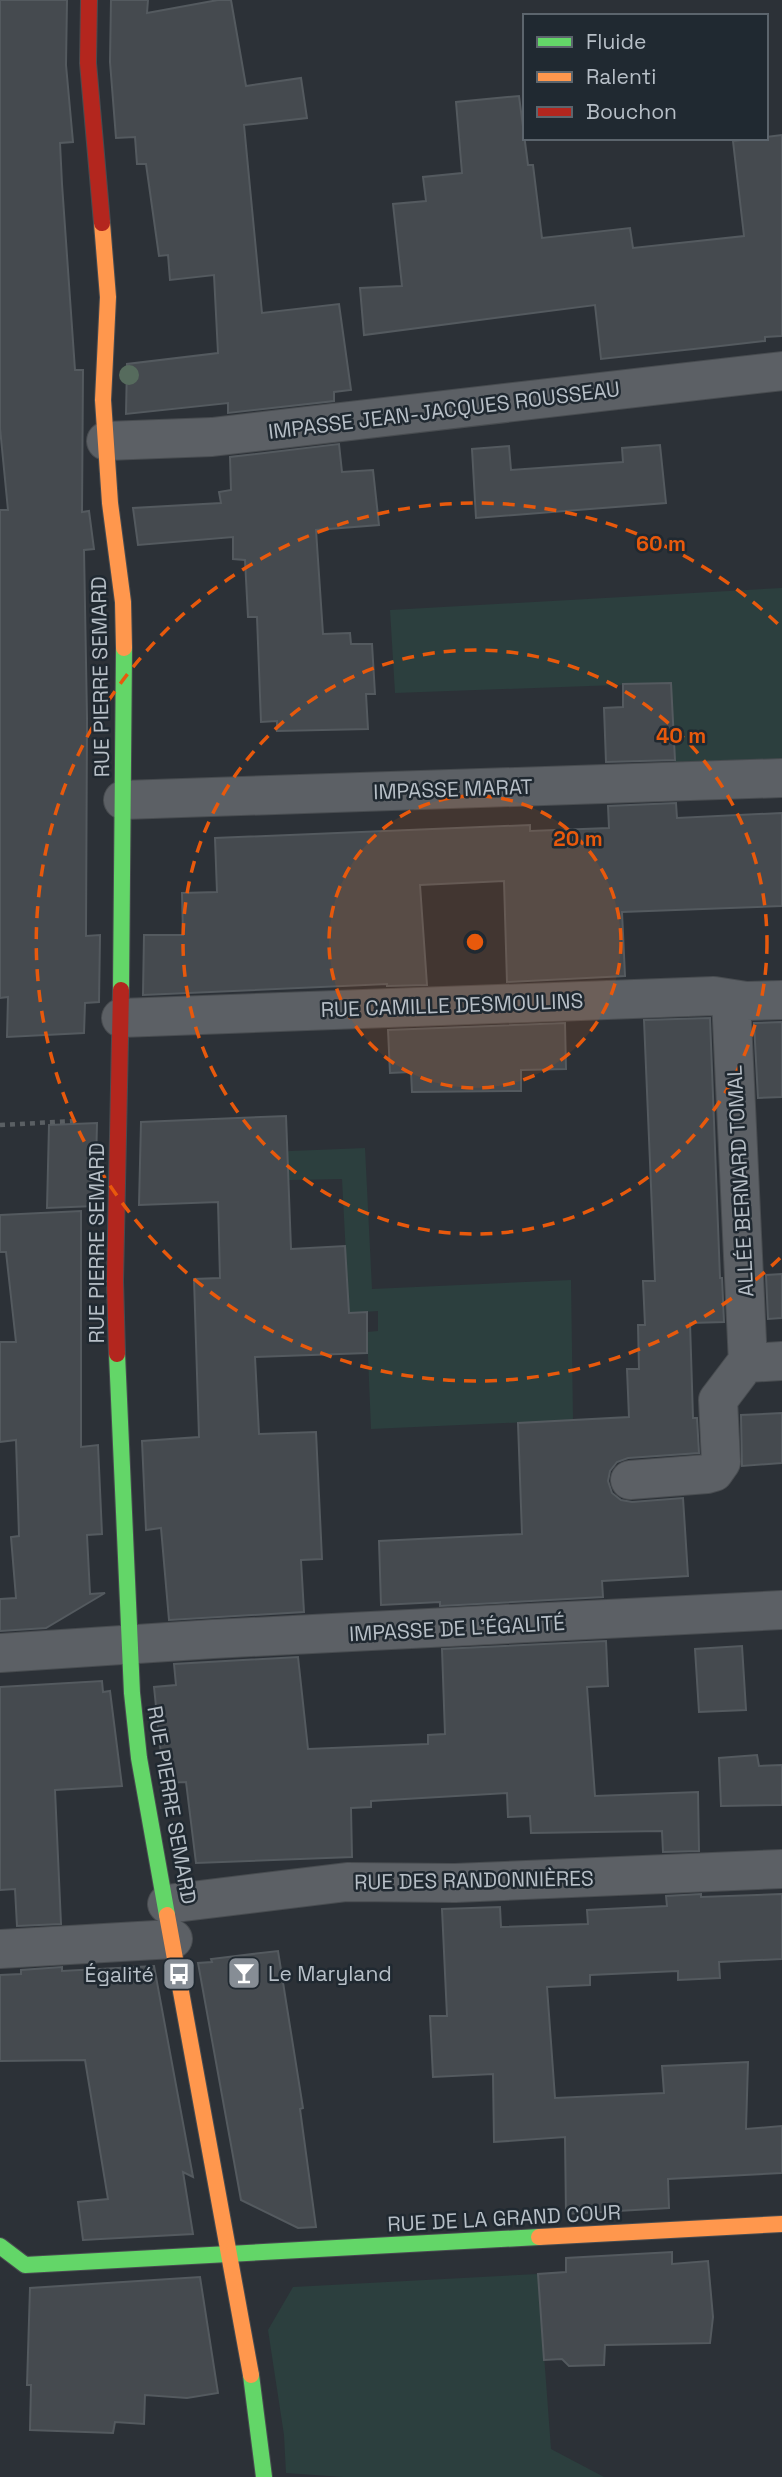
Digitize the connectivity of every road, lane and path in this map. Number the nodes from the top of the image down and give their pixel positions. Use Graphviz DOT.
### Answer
graph roads {
  1 [pos="89,0"];
  2 [pos="782,371"];
  3 [pos="106,441"];
  4 [pos="782,778"];
  5 [pos="123,800"];
  6 [pos="731,999"];
  7 [pos="782,1000"];
  8 [pos="121,1018"];
  9 [pos="118,1119"];
  10 [pos="0,1125"];
  11 [pos="765,1362"];
  12 [pos="630,1480"];
  13 [pos="782,1610"];
  14 [pos="131,1645"];
  15 [pos="0,1653"];
  16 [pos="782,1869"];
  17 [pos="170,1922"];
  18 [pos="0,1949"];
  19 [pos="782,2224"];
  20 [pos="0,2246"];
  21 [pos="229,2255"];
  22 [pos="264,2477"];
  1 -- 3 [label="street, RUE PIERRE SEMARD"];
  2 -- 3 [label="street, IMPASSE JEAN-JACQUES ROUSSEAU"];
  3 -- 5 [label="street, RUE PIERRE SEMARD"];
  4 -- 5 [label="street, IMPASSE MARAT"];
  5 -- 8 [label="street, RUE PIERRE SEMARD"];
  6 -- 7 [label="street, RUE CAMILLE DESMOULINS"];
  6 -- 8 [label="street, RUE CAMILLE DESMOULINS"];
  6 -- 11 [label="street, ALLÉE BERNARD TOMAL"];
  8 -- 9 [label="street, RUE PIERRE SEMARD"];
  9 -- 10 [label="path"];
  9 -- 14 [label="street, RUE PIERRE SEMARD"];
  11 -- 12 [label="street, ALLÉE BERNARD TOMAL"];
  13 -- 14 [label="street, IMPASSE DE L'ÉGALITÉ"];
  14 -- 15 [label="street, IMPASSE DE L'ÉGALITÉ"];
  14 -- 17 [label="street, RUE PIERRE SEMARD"];
  16 -- 17 [label="street, RUE DES RANDONNIÈRES"];
  17 -- 18 [label="street, RUE DES RANDONNIÈRES"];
  17 -- 21 [label="street, RUE PIERRE SEMARD"];
  19 -- 21 [label="street, RUE DE LA GRAND COUR"];
  20 -- 21 [label="street, RUE DE LA GRAND COUR"];
  21 -- 22 [label="street, RUE PIERRE SEMARD"];
}
